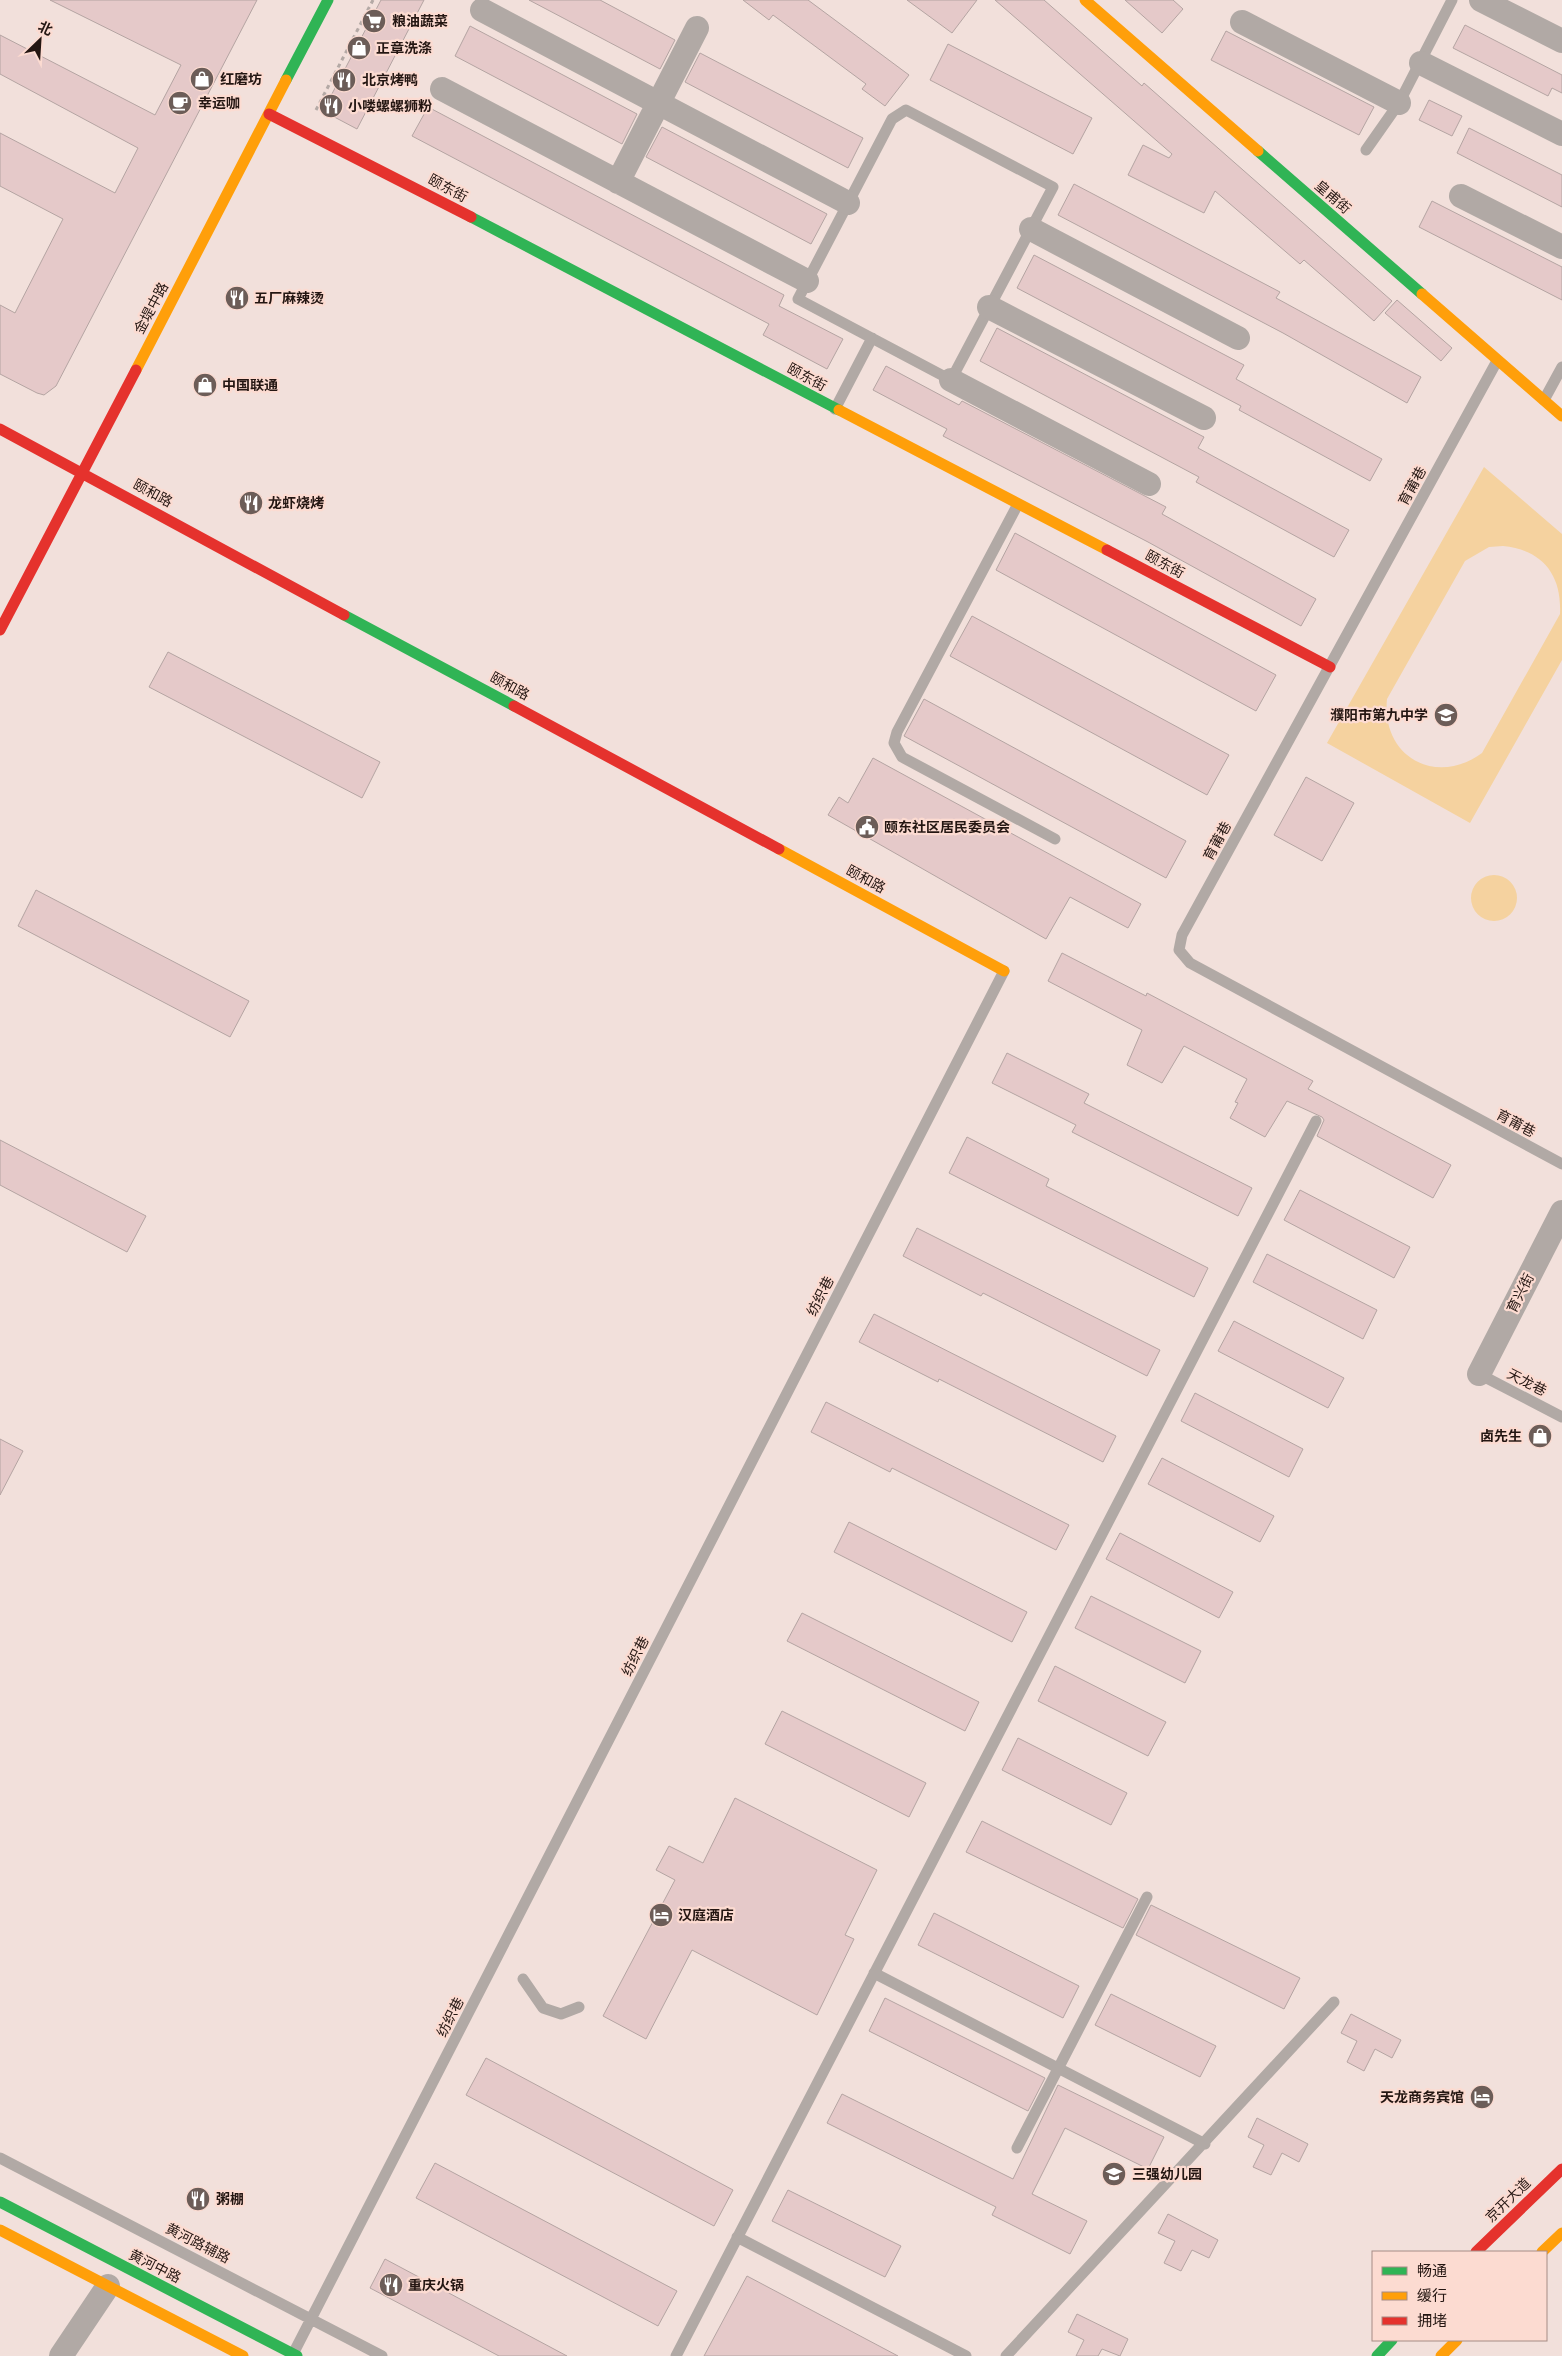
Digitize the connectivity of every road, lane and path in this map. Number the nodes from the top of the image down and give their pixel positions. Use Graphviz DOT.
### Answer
graph roads {
  1 [pos="328,0"];
  2 [pos="373,0"];
  3 [pos="1085,0"];
  4 [pos="1452,0"];
  5 [pos="1481,0"];
  6 [pos="482,10"];
  7 [pos="1242,22"];
  8 [pos="697,28"];
  9 [pos="1562,41"];
  10 [pos="1420,63"];
  11 [pos="442,89"];
  12 [pos="658,103"];
  13 [pos="1399,103"];
  14 [pos="315,112"];
  15 [pos="269,114"];
  16 [pos="1562,134"];
  17 [pos="1366,150"];
  18 [pos="618,182"];
  19 [pos="1460,196"];
  20 [pos="848,203"];
  21 [pos="1031,229"];
  22 [pos="1562,247"];
  23 [pos="807,281"];
  24 [pos="989,307"];
  25 [pos="872,338"];
  26 [pos="1238,338"];
  27 [pos="1497,361"];
  28 [pos="1562,366"];
  29 [pos="951,380"];
  30 [pos="1544,401"];
  31 [pos="835,408"];
  32 [pos="1562,416"];
  33 [pos="1204,418"];
  34 [pos="0,429"];
  35 [pos="83,472"];
  36 [pos="1149,484"];
  37 [pos="1018,504"];
  38 [pos="0,630"];
  39 [pos="1330,667"];
  40 [pos="1055,840"];
  41 [pos="1004,970"];
  42 [pos="1316,1121"];
  43 [pos="1562,1164"];
  44 [pos="1562,1212"];
  45 [pos="1479,1374"];
  46 [pos="1562,1417"];
  47 [pos="1147,1897"];
  48 [pos="874,1973"];
  49 [pos="523,1979"];
  50 [pos="1334,2002"];
  51 [pos="579,2007"];
  52 [pos="1059,2068"];
  53 [pos="1205,2144"];
  54 [pos="1017,2148"];
  55 [pos="0,2158"];
  56 [pos="1562,2169"];
  57 [pos="0,2202"];
  58 [pos="0,2230"];
  59 [pos="1562,2233"];
  60 [pos="737,2237"];
  61 [pos="1477,2251"];
  62 [pos="1543,2251"];
  63 [pos="108,2286"];
  64 [pos="311,2319"];
  65 [pos="1391,2341"];
  66 [pos="1456,2341"];
  67 [pos="294,2355"];
  68 [pos="60,2356"];
  69 [pos="243,2356"];
  70 [pos="382,2356"];
  71 [pos="676,2356"];
  72 [pos="966,2356"];
  73 [pos="1006,2356"];
  74 [pos="1377,2356"];
  75 [pos="1441,2356"];
  1 -- 15 [label="street, 金堤中路"];
  2 -- 14 [label="path"];
  3 -- 27 [label="street, 皇甫街"];
  4 -- 10 [label="lane"];
  5 -- 9 [label="street"];
  6 -- 12 [label="street"];
  7 -- 13 [label="street"];
  8 -- 12 [label="street"];
  10 -- 13 [label="lane"];
  10 -- 16 [label="street"];
  11 -- 18 [label="street"];
  12 -- 18 [label="street"];
  12 -- 20 [label="street"];
  13 -- 17 [label="lane"];
  15 -- 31 [label="street, 颐东街"];
  15 -- 35 [label="street, 金堤中路"];
  18 -- 23 [label="street"];
  19 -- 22 [label="street"];
  20 -- 21 [label="lane"];
  20 -- 23 [label="lane"];
  21 -- 24 [label="lane"];
  21 -- 26 [label="street"];
  23 -- 25 [label="lane"];
  24 -- 29 [label="lane"];
  24 -- 33 [label="street"];
  25 -- 29 [label="lane"];
  25 -- 31 [label="lane"];
  27 -- 30 [label="street, 皇甫街"];
  27 -- 39 [label="lane, 育莆巷"];
  28 -- 30 [label="lane"];
  29 -- 36 [label="street"];
  30 -- 32 [label="street, 皇甫街"];
  31 -- 37 [label="street, 颐东街"];
  34 -- 35 [label="street, 颐和路"];
  35 -- 38 [label="street, 金堤中路"];
  35 -- 41 [label="street, 颐和路"];
  37 -- 39 [label="street, 颐东街"];
  37 -- 40 [label="lane"];
  39 -- 43 [label="lane, 育莆巷"];
  41 -- 64 [label="lane, 纺织巷"];
  42 -- 48 [label="lane"];
  44 -- 45 [label="street, 育兴街"];
  45 -- 46 [label="lane, 天龙巷"];
  47 -- 52 [label="lane"];
  48 -- 52 [label="lane"];
  48 -- 60 [label="lane"];
  49 -- 51 [label="lane"];
  50 -- 53 [label="lane"];
  52 -- 53 [label="lane"];
  52 -- 54 [label="lane"];
  53 -- 73 [label="lane"];
  55 -- 64 [label="lane, 黄河路辅路"];
  56 -- 61 [label="street, 京开大道"];
  57 -- 67 [label="street, 黄河中路"];
  58 -- 63 [label="street"];
  59 -- 62 [label="street"];
  60 -- 71 [label="lane"];
  60 -- 72 [label="lane"];
  63 -- 68 [label="street"];
  63 -- 69 [label="street"];
  64 -- 67 [label="lane, 纺织巷"];
  64 -- 70 [label="lane, 黄河路辅路"];
  65 -- 74 [label="street"];
  66 -- 75 [label="street"];
}
